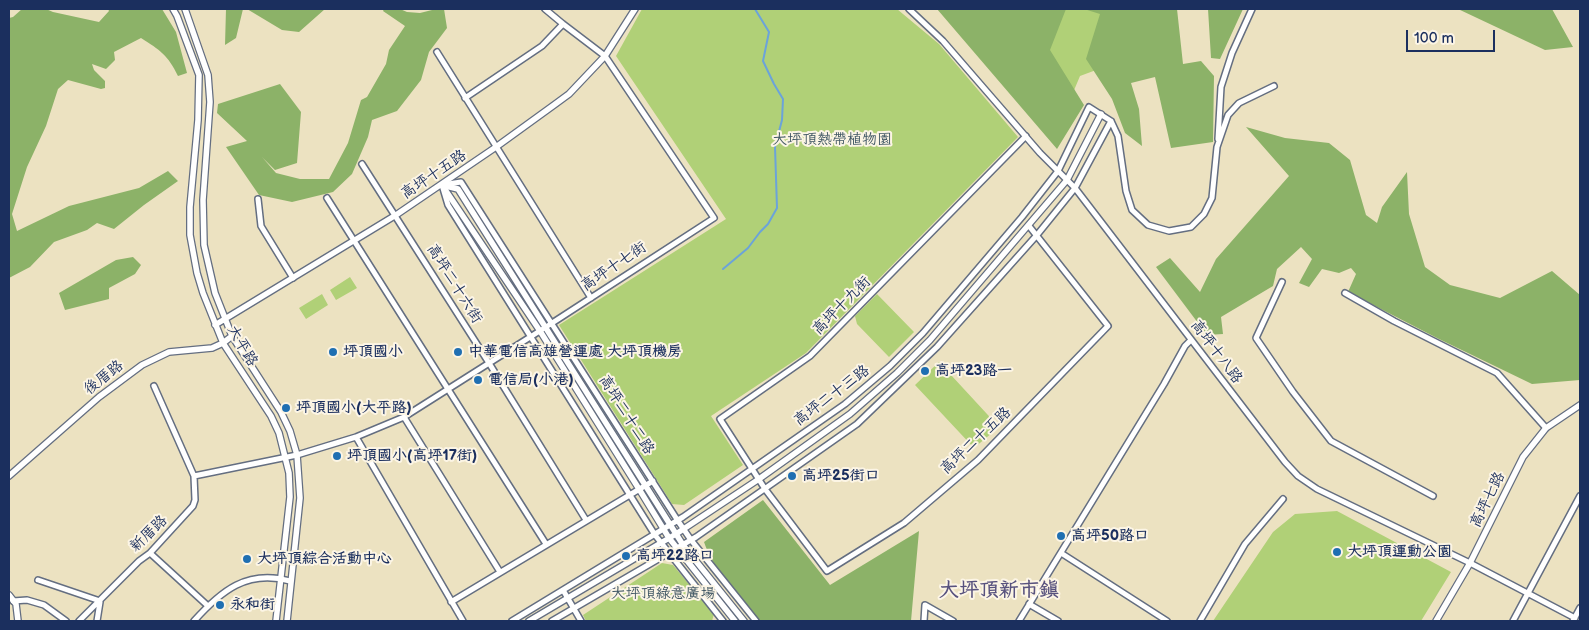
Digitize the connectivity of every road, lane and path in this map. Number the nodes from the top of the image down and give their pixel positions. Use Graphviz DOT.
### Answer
graph roads {
  1 [pos="173,9"];
  2 [pos="185,9"];
  3 [pos="545,9"];
  4 [pos="635,9"];
  5 [pos="909,9"];
  6 [pos="1252,9"];
  7 [pos="562,24"];
  8 [pos="437,52"];
  9 [pos="605,56"];
  10 [pos="1274,86"];
  11 [pos="465,98"];
  12 [pos="1100,114"];
  13 [pos="1111,121"];
  14 [pos="1026,136"];
  15 [pos="496,147"];
  16 [pos="1217,147"];
  17 [pos="362,164"];
  18 [pos="1058,171"];
  19 [pos="1067,180"];
  20 [pos="442,184"];
  21 [pos="1076,188"];
  22 [pos="327,198"];
  23 [pos="258,199"];
  24 [pos="396,215"];
  25 [pos="1029,226"];
  26 [pos="1036,235"];
  27 [pos="355,242"];
  28 [pos="293,278"];
  29 [pos="1282,282"];
  30 [pos="1345,294"];
  31 [pos="591,298"];
  32 [pos="225,318"];
  33 [pos="552,323"];
  34 [pos="216,325"];
  35 [pos="546,327"];
  36 [pos="540,331"];
  37 [pos="232,336"];
  38 [pos="531,337"];
  39 [pos="1191,340"];
  40 [pos="223,343"];
  41 [pos="489,363"];
  42 [pos="154,386"];
  43 [pos="449,389"];
  44 [pos="1580,405"];
  45 [pos="404,417"];
  46 [pos="1546,428"];
  47 [pos="356,437"];
  48 [pos="297,455"];
  49 [pos="286,457"];
  50 [pos="752,470"];
  51 [pos="9,476"];
  52 [pos="194,476"];
  53 [pos="759,479"];
  54 [pos="652,481"];
  55 [pos="646,485"];
  56 [pos="640,489"];
  57 [pos="765,489"];
  58 [pos="630,495"];
  59 [pos="1433,496"];
  60 [pos="1580,496"];
  61 [pos="1283,499"];
  62 [pos="586,520"];
  63 [pos="678,521"];
  64 [pos="671,525"];
  65 [pos="684,529"];
  66 [pos="663,530"];
  67 [pos="676,534"];
  68 [pos="655,535"];
  69 [pos="668,538"];
  70 [pos="691,540"];
  71 [pos="661,543"];
  72 [pos="546,544"];
  73 [pos="683,545"];
  74 [pos="676,549"];
  75 [pos="150,552"];
  76 [pos="668,553"];
  77 [pos="1061,553"];
  78 [pos="1470,563"];
  79 [pos="500,572"];
  80 [pos="281,578"];
  81 [pos="38,580"];
  82 [pos="290,581"];
  83 [pos="562,590"];
  84 [pos="9,594"];
  85 [pos="1528,594"];
  86 [pos="567,598"];
  87 [pos="13,600"];
  88 [pos="100,601"];
  89 [pos="451,602"];
  90 [pos="1029,604"];
  91 [pos="208,606"];
  92 [pos="1580,608"];
  93 [pos="573,609"];
  94 [pos="1574,620"];
  95 [pos="18,621"];
  96 [pos="66,621"];
  97 [pos="78,621"];
  98 [pos="97,621"];
  99 [pos="194,621"];
  100 [pos="276,621"];
  101 [pos="287,621"];
  102 [pos="463,621"];
  103 [pos="512,621"];
  104 [pos="529,621"];
  105 [pos="552,621"];
  106 [pos="581,621"];
  107 [pos="723,621"];
  108 [pos="735,621"];
  109 [pos="744,621"];
  110 [pos="756,621"];
  111 [pos="924,621"];
  112 [pos="953,621"];
  113 [pos="1018,621"];
  114 [pos="1058,621"];
  115 [pos="1167,621"];
  116 [pos="1200,621"];
  117 [pos="1436,621"];
  118 [pos="1513,621"];
  1 -- 34 [label="street, 大平路"];
  2 -- 32 [label="street, 大平路"];
  3 -- 7 [label="street, 高坪十七街"];
  4 -- 9 [label="street, 高坪十五路"];
  5 -- 14 [label="street, 高坪十八路"];
  6 -- 16 [label="street"];
  7 -- 9 [label="street, 高坪十七街"];
  7 -- 11 [label="street"];
  8 -- 11 [label="street"];
  9 -- 15 [label="street, 高坪十五路"];
  9 -- 31 [label="street, 高坪十七街"];
  10 -- 16 [label="street"];
  11 -- 15 [label="street"];
  12 -- 13 [label="street"];
  12 -- 18 [label="street, 高坪二十三路"];
  12 -- 19 [label="street, 高坪二十三路"];
  13 -- 16 [label="street"];
  13 -- 21 [label="street"];
  14 -- 18 [label="street, 高坪十八路"];
  14 -- 50 [label="street, 高坪十九街"];
  15 -- 20 [label="street, 高坪十五路"];
  15 -- 31 [label="street"];
  17 -- 24 [label="street, 高坪二十六街"];
  18 -- 19 [label="street, 高坪十八路"];
  18 -- 50 [label="street, 高坪二十三路"];
  19 -- 21 [label="street, 高坪十八路"];
  19 -- 25 [label="street, 高坪二十三路"];
  20 -- 24 [label="street, 高坪十五路"];
  20 -- 33 [label="street, 高坪二十二路"];
  20 -- 35 [label="street, 高坪二十二路"];
  20 -- 36 [label="street, 高坪二十二路"];
  20 -- 38 [label="street"];
  21 -- 26 [label="street"];
  21 -- 39 [label="street, 高坪十八路"];
  22 -- 27 [label="street"];
  23 -- 28 [label="street"];
  24 -- 27 [label="street, 高坪十五路"];
  24 -- 41 [label="street, 高坪二十六街"];
  25 -- 26 [label="street, 高坪二十五路"];
  25 -- 53 [label="street, 高坪二十三路"];
  26 -- 57 [label="street"];
  26 -- 57 [label="street, 高坪二十五路"];
  27 -- 28 [label="street, 高坪十五路"];
  27 -- 43 [label="street"];
  28 -- 32 [label="street, 高坪十五路"];
  29 -- 59 [label="street"];
  30 -- 46 [label="street"];
  31 -- 33 [label="street, 高坪十七街"];
  32 -- 34 [label="street, 高坪十五路"];
  32 -- 37 [label="street, 大平路"];
  33 -- 35 [label="street, 高坪十七街"];
  33 -- 54 [label="street, 高坪二十二路"];
  34 -- 40 [label="street, 大平路"];
  35 -- 36 [label="street, 高坪十七街"];
  35 -- 55 [label="street, 高坪二十二路"];
  36 -- 38 [label="street, 高坪十七街"];
  36 -- 56 [label="street, 高坪二十二路"];
  37 -- 40 [label="street, 後厝路"];
  37 -- 48 [label="street, 大平路"];
  38 -- 41 [label="street, 高坪十七街"];
  38 -- 58 [label="street"];
  39 -- 77 [label="street"];
  39 -- 78 [label="street, 高坪十八路"];
  40 -- 49 [label="street, 大平路"];
  40 -- 51 [label="street, 後厝路"];
  41 -- 43 [label="street, 高坪十七街"];
  41 -- 62 [label="street, 高坪二十六街"];
  42 -- 52 [label="street, 新厝路"];
  43 -- 45 [label="street, 高坪十七街"];
  43 -- 72 [label="street"];
  44 -- 46 [label="street, 高坪七路"];
  45 -- 47 [label="street, 高坪十七街"];
  45 -- 79 [label="street"];
  46 -- 78 [label="street, 高坪七路"];
  47 -- 48 [label="street, 高坪十七街"];
  47 -- 89 [label="street"];
  48 -- 49 [label="street, 高坪十七街"];
  48 -- 82 [label="street, 大平路"];
  49 -- 52 [label="street"];
  49 -- 80 [label="street, 大平路"];
  50 -- 53 [label="street, 高坪十九街"];
  50 -- 63 [label="street, 高坪二十三路"];
  52 -- 75 [label="street, 新厝路"];
  53 -- 57 [label="street, 高坪十九街"];
  53 -- 65 [label="street, 高坪二十三路"];
  54 -- 55 [label="street"];
  54 -- 63 [label="street, 高坪二十二路"];
  55 -- 56 [label="street"];
  55 -- 64 [label="street, 高坪二十二路"];
  56 -- 58 [label="street"];
  56 -- 66 [label="street, 高坪二十二路"];
  57 -- 70 [label="street"];
  58 -- 62 [label="street"];
  58 -- 68 [label="street"];
  60 -- 85 [label="street"];
  61 -- 116 [label="street"];
  62 -- 72 [label="street"];
  63 -- 64 [label="street, 高坪二十三路"];
  63 -- 65 [label="street, 高坪二十二路"];
  64 -- 66 [label="street, 高坪二十三路"];
  64 -- 67 [label="street, 高坪二十二路"];
  65 -- 67 [label="street, 高坪二十三路"];
  65 -- 70 [label="street, 高坪二十二路"];
  66 -- 68 [label="street, 高坪二十三路"];
  66 -- 69 [label="street, 高坪二十二路"];
  67 -- 69 [label="street, 高坪二十三路"];
  67 -- 73 [label="street, 高坪二十二路"];
  68 -- 71 [label="street"];
  68 -- 83 [label="street, 高坪二十三路"];
  69 -- 71 [label="street, 高坪二十三路"];
  69 -- 74 [label="street, 高坪二十二路"];
  70 -- 73 [label="street"];
  70 -- 110 [label="street, 高坪二十二路"];
  71 -- 76 [label="street"];
  71 -- 86 [label="street, 高坪二十三路"];
  72 -- 79 [label="street"];
  73 -- 74 [label="street"];
  73 -- 109 [label="street, 高坪二十二路"];
  74 -- 76 [label="street"];
  74 -- 108 [label="street, 高坪二十二路"];
  75 -- 88 [label="street, 新厝路"];
  75 -- 91 [label="street"];
  76 -- 93 [label="street"];
  76 -- 107 [label="street"];
  77 -- 90 [label="street"];
  77 -- 115 [label="street"];
  78 -- 85 [label="street, 高坪十八路"];
  78 -- 117 [label="street, 高坪七路"];
  79 -- 89 [label="street"];
  80 -- 82 [label="street"];
  80 -- 91 [label="street"];
  80 -- 100 [label="street, 大平路"];
  81 -- 88 [label="street"];
  82 -- 101 [label="street, 大平路"];
  83 -- 86 [label="street"];
  83 -- 103 [label="street, 高坪二十三路"];
  84 -- 87 [label="street"];
  85 -- 94 [label="street, 高坪十八路"];
  85 -- 118 [label="street"];
  86 -- 93 [label="street"];
  86 -- 104 [label="street, 高坪二十三路"];
  87 -- 95 [label="street"];
  87 -- 96 [label="street"];
  88 -- 97 [label="street, 新厝路"];
  88 -- 98 [label="street"];
  89 -- 102 [label="street"];
  90 -- 113 [label="street"];
  90 -- 114 [label="street"];
  91 -- 99 [label="street"];
  92 -- 94 [label="street"];
  93 -- 105 [label="street"];
  93 -- 106 [label="street"];
  111 -- 112 [label="street"];
}
